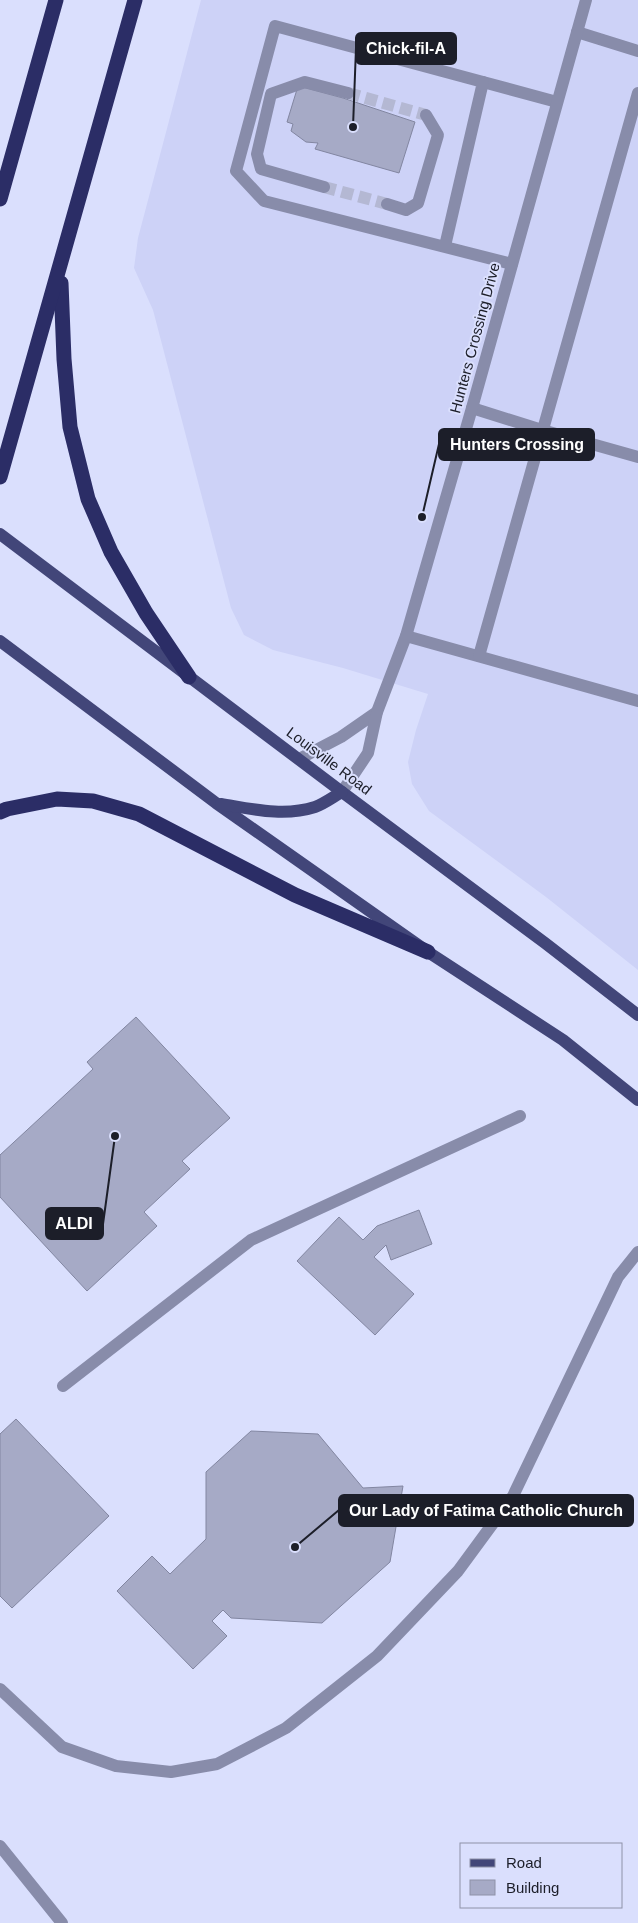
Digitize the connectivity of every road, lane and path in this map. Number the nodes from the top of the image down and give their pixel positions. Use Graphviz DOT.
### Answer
graph roads {
  1 [pos="56,0"];
  2 [pos="135,0"];
  3 [pos="586,0"];
  4 [pos="578,32"];
  5 [pos="638,51"];
  6 [pos="263,71"];
  7 [pos="483,82"];
  8 [pos="348,93"];
  9 [pos="638,93"];
  10 [pos="271,94"];
  11 [pos="557,102"];
  12 [pos="426,115"];
  13 [pos="19,131"];
  14 [pos="0,170"];
  15 [pos="324,187"];
  16 [pos="0,199"];
  17 [pos="387,204"];
  18 [pos="445,246"];
  19 [pos="512,264"];
  20 [pos="60,268"];
  21 [pos="472,408"];
  22 [pos="542,430"];
  23 [pos="638,458"];
  24 [pos="0,477"];
  25 [pos="0,534"];
  26 [pos="406,636"];
  27 [pos="0,641"];
  28 [pos="479,656"];
  29 [pos="189,677"];
  30 [pos="638,701"];
  31 [pos="378,712"];
  32 [pos="299,759"];
  33 [pos="342,792"];
  34 [pos="216,803"];
  35 [pos="0,812"];
  36 [pos="428,952"];
  37 [pos="638,1015"];
  38 [pos="638,1100"];
  39 [pos="520,1116"];
  40 [pos="638,1252"];
  41 [pos="63,1386"];
  42 [pos="0,1689"];
  43 [pos="0,1846"];
  44 [pos="62,1923"];
  1 -- 13 [label="highway"];
  2 -- 20 [label="highway"];
  3 -- 4 [label="street, Hunters Crossing Drive"];
  4 -- 5 [label="street"];
  4 -- 11 [label="street, Hunters Crossing Drive"];
  6 -- 7 [label="street"];
  6 -- 10 [label="street"];
  6 -- 18 [label="street"];
  7 -- 11 [label="street"];
  7 -- 18 [label="street"];
  8 -- 10 [label="street"];
  9 -- 22 [label="street"];
  10 -- 15 [label="street"];
  11 -- 19 [label="street, Hunters Crossing Drive"];
  12 -- 17 [label="street"];
  13 -- 14 [label="highway"];
  13 -- 16 [label="highway"];
  18 -- 19 [label="street"];
  19 -- 21 [label="street, Hunters Crossing Drive"];
  20 -- 24 [label="highway"];
  20 -- 29 [label="highway"];
  21 -- 22 [label="street"];
  21 -- 26 [label="street, Hunters Crossing Drive"];
  22 -- 23 [label="street"];
  22 -- 28 [label="street"];
  25 -- 29 [label="main road, Louisville Road"];
  26 -- 28 [label="street"];
  26 -- 31 [label="street, Hunters Crossing Drive"];
  27 -- 34 [label="main road"];
  28 -- 30 [label="street"];
  29 -- 32 [label="main road, Louisville Road"];
  31 -- 32 [label="street"];
  31 -- 33 [label="street, Hunters Crossing Drive"];
  32 -- 33 [label="main road, Louisville Road"];
  33 -- 34 [label="main road"];
  33 -- 37 [label="main road, Louisville Road"];
  34 -- 36 [label="main road"];
  35 -- 36 [label="highway"];
  36 -- 38 [label="main road"];
  39 -- 41 [label="street"];
  40 -- 42 [label="street"];
  43 -- 44 [label="street"];
}
